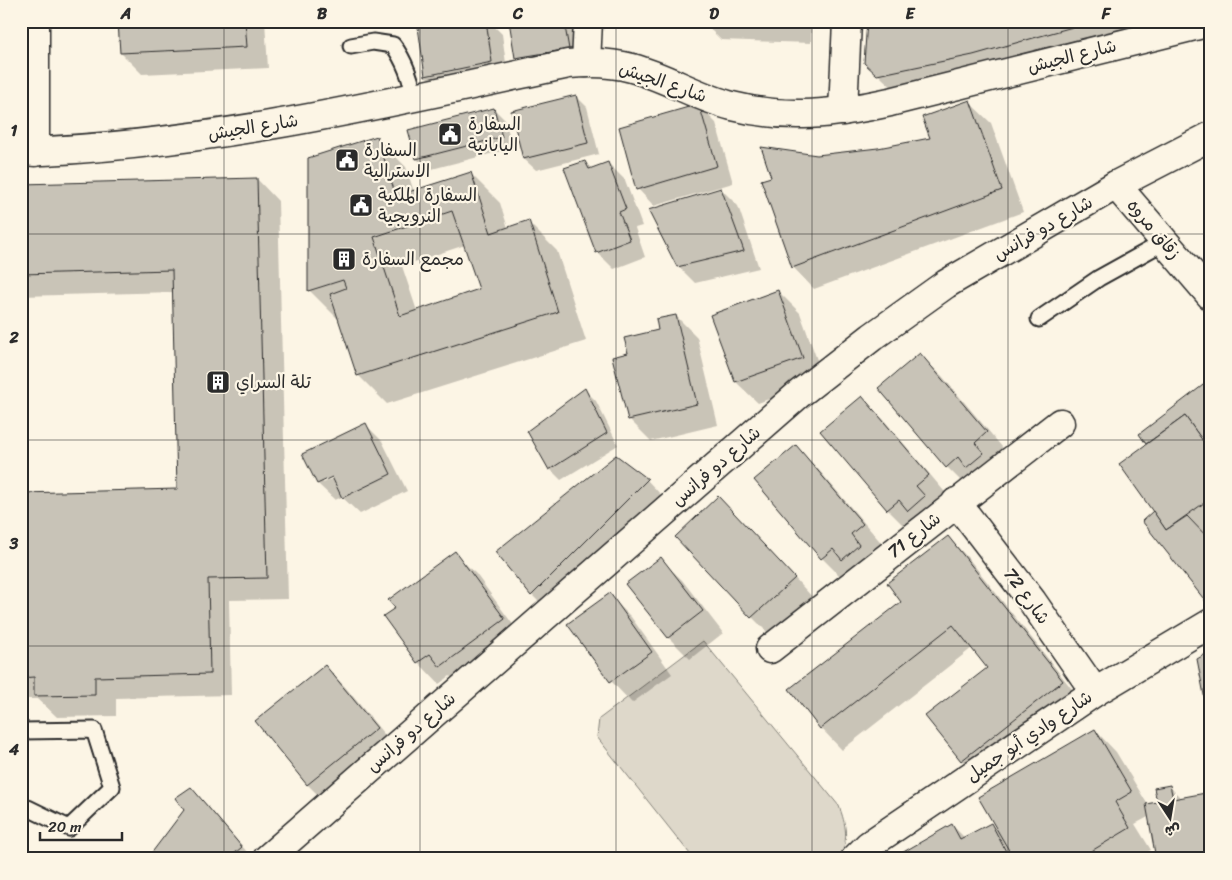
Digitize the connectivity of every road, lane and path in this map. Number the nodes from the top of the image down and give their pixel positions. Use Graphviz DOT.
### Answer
graph roads {
  1 [pos="35,21"];
  2 [pos="588,21"];
  3 [pos="847,21"];
  4 [pos="1211,22"];
  5 [pos="351,46"];
  6 [pos="586,63"];
  7 [pos="415,96"];
  8 [pos="843,111"];
  9 [pos="1211,136"];
  10 [pos="28,152"];
  11 [pos="1116,185"];
  12 [pos="1164,242"];
  13 [pos="1211,296"];
  14 [pos="1040,319"];
  15 [pos="1060,422"];
  16 [pos="956,502"];
  17 [pos="1211,623"];
  18 [pos="770,649"];
  19 [pos="1096,692"];
  20 [pos="21,731"];
  21 [pos="21,808"];
  22 [pos="267,859"];
  23 [pos="854,859"];
  1 -- 10 [label="street"];
  2 -- 6 [label="street"];
  3 -- 8 [label="street"];
  4 -- 8 [label="street, شارع الجيش"];
  5 -- 7 [label="lane"];
  6 -- 7 [label="street, شارع الجيش"];
  6 -- 8 [label="street, شارع الجيش"];
  7 -- 10 [label="street, شارع الجيش"];
  9 -- 11 [label="street, شارع دو فرانس"];
  11 -- 12 [label="street, زقاق مروه"];
  11 -- 22 [label="street, شارع دو فرانس"];
  12 -- 13 [label="street, زقاق مروه"];
  12 -- 14 [label="lane"];
  15 -- 16 [label="street, شارع 71"];
  16 -- 18 [label="street, شارع 71"];
  16 -- 19 [label="street, شارع 72"];
  17 -- 19 [label="street, شارع وادي أبو جميل"];
  19 -- 23 [label="street, شارع وادي أبو جميل"];
  20 -- 21 [label="lane"];
}
